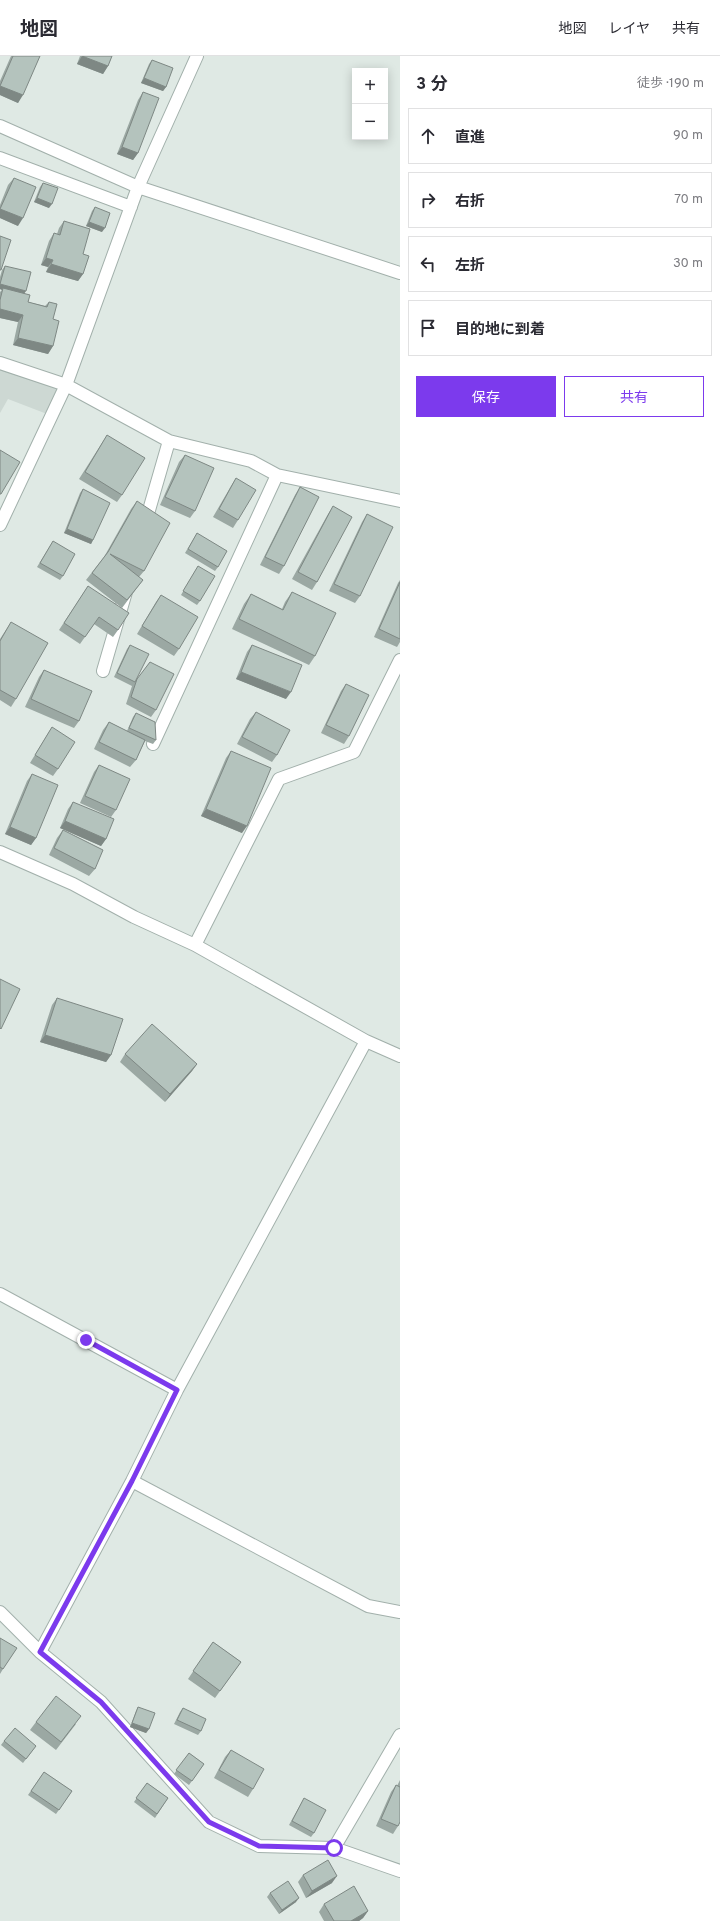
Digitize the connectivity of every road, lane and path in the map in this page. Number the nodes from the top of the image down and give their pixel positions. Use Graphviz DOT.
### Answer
graph roads {
  1 [pos="197,56"];
  2 [pos="0,126"];
  3 [pos="0,158"];
  4 [pos="138,187"];
  5 [pos="131,207"];
  6 [pos="400,274"];
  7 [pos="0,363"];
  8 [pos="66,386"];
  9 [pos="169,441"];
  10 [pos="277,475"];
  11 [pos="400,501"];
  12 [pos="0,525"];
  13 [pos="143,532"];
  14 [pos="130,577"];
  15 [pos="400,660"];
  16 [pos="103,671"];
  17 [pos="153,744"];
  18 [pos="0,852"];
  19 [pos="195,945"];
  20 [pos="366,1041"];
  21 [pos="400,1056"];
  22 [pos="0,1294"];
  23 [pos="177,1390"];
  24 [pos="132,1481"];
  25 [pos="0,1612"];
  26 [pos="400,1612"];
  27 [pos="40,1652"];
  28 [pos="400,1735"];
  29 [pos="334,1848"];
  30 [pos="400,1871"];
  1 -- 4 [label="street"];
  2 -- 4 [label="street"];
  3 -- 5 [label="street"];
  4 -- 5 [label="street"];
  4 -- 6 [label="street"];
  5 -- 8 [label="street"];
  7 -- 8 [label="street"];
  8 -- 9 [label="street"];
  8 -- 12 [label="street"];
  9 -- 10 [label="street"];
  9 -- 13 [label="street"];
  10 -- 11 [label="street"];
  10 -- 17 [label="street"];
  14 -- 16 [label="street"];
  15 -- 19 [label="street"];
  18 -- 19 [label="street"];
  19 -- 20 [label="street"];
  20 -- 21 [label="street"];
  20 -- 23 [label="street"];
  22 -- 23 [label="street"];
  23 -- 24 [label="street"];
  24 -- 26 [label="street"];
  24 -- 27 [label="street"];
  25 -- 27 [label="street"];
  27 -- 29 [label="street"];
  28 -- 29 [label="street"];
  29 -- 30 [label="street"];
}
